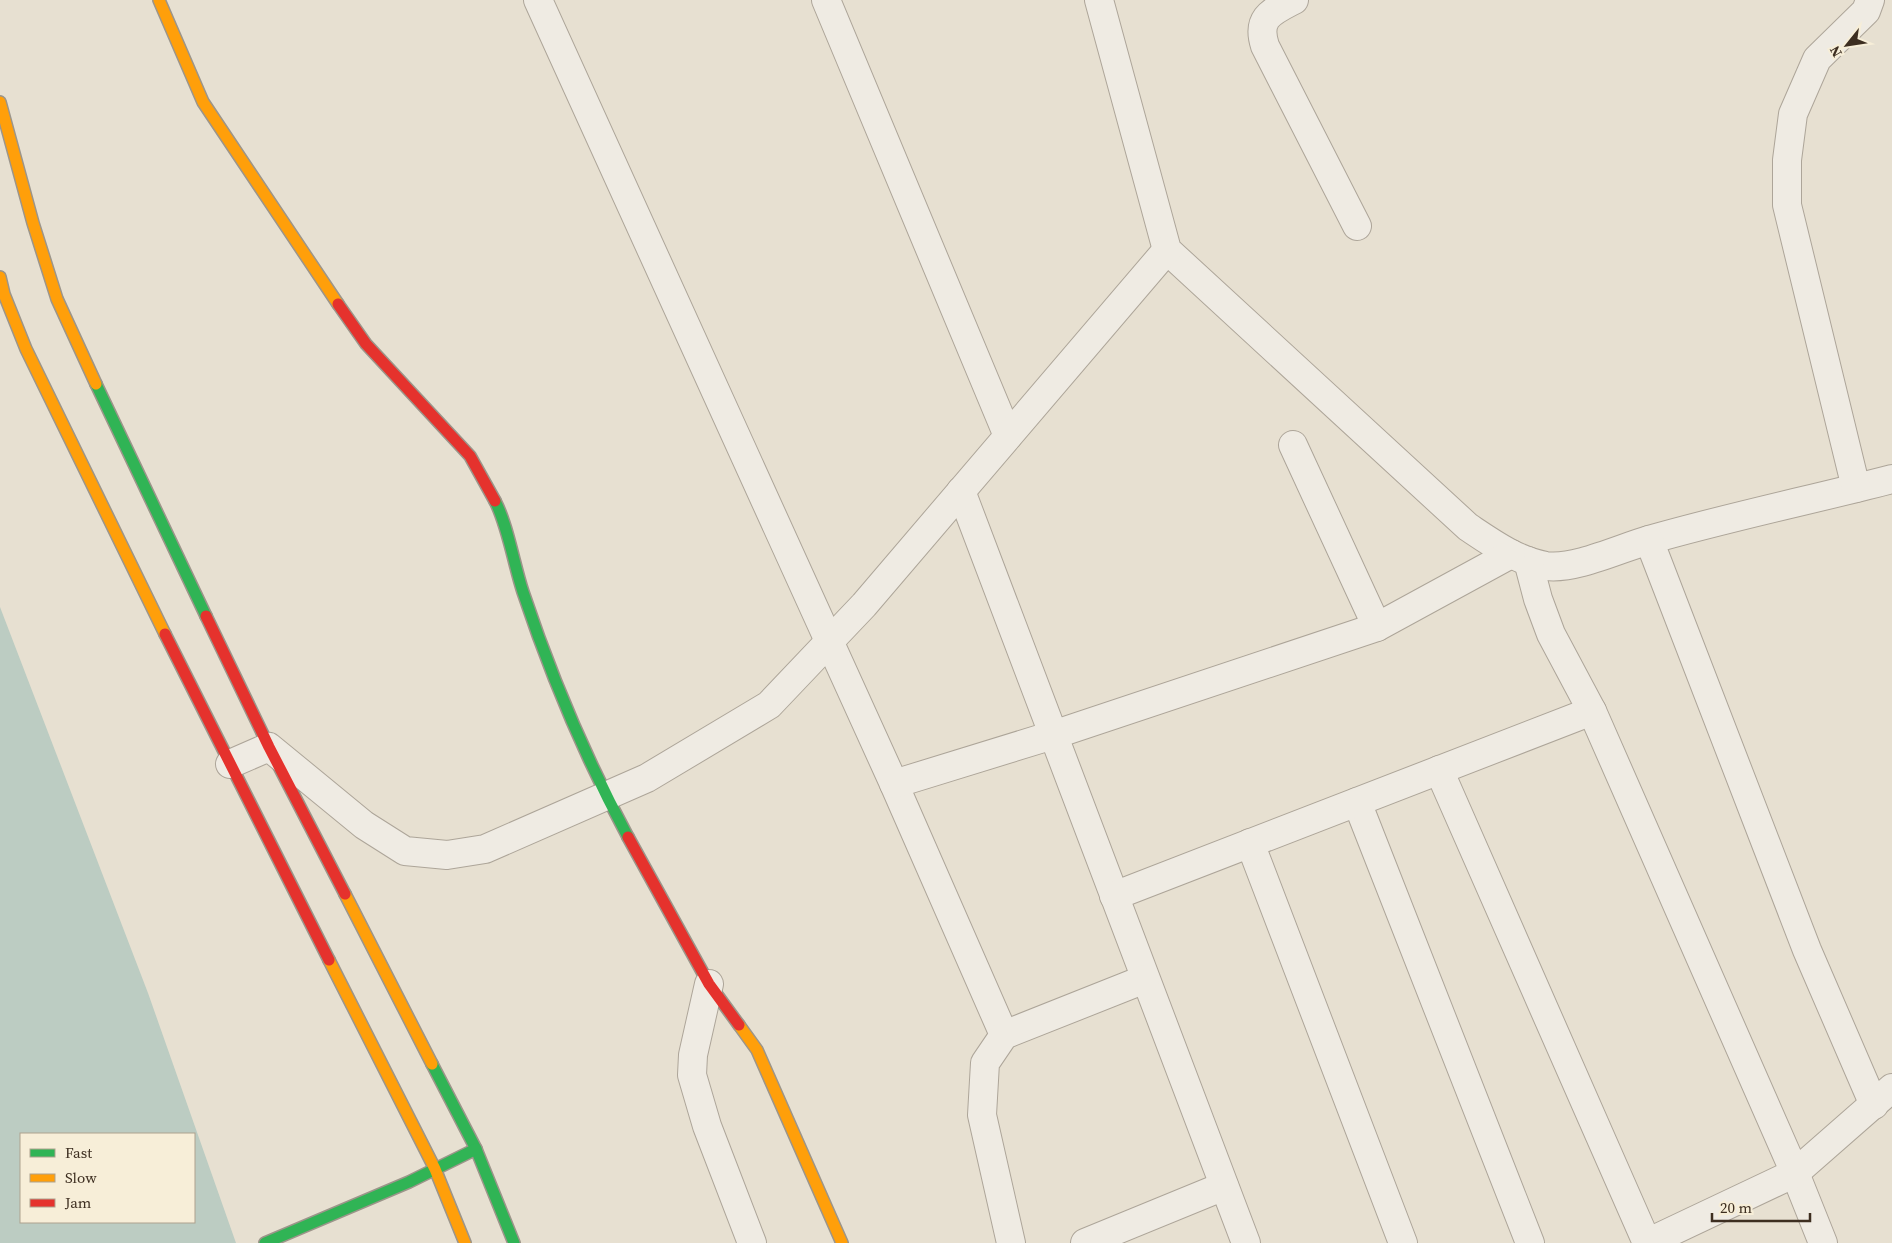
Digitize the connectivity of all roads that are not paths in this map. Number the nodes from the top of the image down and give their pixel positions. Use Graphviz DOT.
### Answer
graph roads {
  1 [pos="159,0"];
  2 [pos="538,0"];
  3 [pos="826,0"];
  4 [pos="1100,0"];
  5 [pos="1294,0"];
  6 [pos="1870,0"];
  7 [pos="0,102"];
  8 [pos="1356,226"];
  9 [pos="1167,250"];
  10 [pos="0,277"];
  11 [pos="1008,436"];
  12 [pos="1293,445"];
  13 [pos="1892,479"];
  14 [pos="1856,488"];
  15 [pos="961,492"];
  16 [pos="1649,540"];
  17 [pos="1519,557"];
  18 [pos="1377,627"];
  19 [pos="830,641"];
  20 [pos="1592,711"];
  21 [pos="1053,735"];
  22 [pos="269,747"];
  23 [pos="230,764"];
  24 [pos="1439,770"];
  25 [pos="894,784"];
  26 [pos="606,796"];
  27 [pos="1357,802"];
  28 [pos="1250,843"];
  29 [pos="1114,896"];
  30 [pos="1145,979"];
  31 [pos="710,984"];
  32 [pos="1004,1035"];
  33 [pos="1883,1096"];
  34 [pos="476,1149"];
  35 [pos="435,1170"];
  36 [pos="1795,1173"];
  37 [pos="1224,1186"];
  38 [pos="265,1243"];
  39 [pos="465,1243"];
  40 [pos="514,1243"];
  41 [pos="752,1243"];
  42 [pos="842,1243"];
  43 [pos="1010,1243"];
  44 [pos="1085,1243"];
  45 [pos="1246,1243"];
  46 [pos="1403,1243"];
  47 [pos="1530,1243"];
  48 [pos="1647,1243"];
  49 [pos="1823,1243"];
  1 -- 26 [label="street"];
  2 -- 19 [label="street"];
  3 -- 11 [label="street"];
  4 -- 9 [label="street"];
  5 -- 8 [label="street"];
  6 -- 14 [label="street"];
  7 -- 22 [label="street"];
  9 -- 11 [label="street"];
  9 -- 17 [label="street"];
  10 -- 23 [label="street"];
  11 -- 15 [label="street"];
  12 -- 18 [label="street"];
  13 -- 14 [label="street"];
  14 -- 16 [label="street"];
  15 -- 19 [label="street"];
  15 -- 21 [label="street"];
  16 -- 17 [label="street"];
  16 -- 33 [label="street"];
  17 -- 18 [label="street"];
  17 -- 20 [label="street"];
  18 -- 21 [label="street"];
  19 -- 25 [label="street"];
  19 -- 26 [label="street"];
  20 -- 24 [label="street"];
  20 -- 36 [label="street"];
  21 -- 25 [label="street"];
  21 -- 29 [label="street"];
  22 -- 23 [label="street"];
  22 -- 26 [label="street"];
  22 -- 34 [label="street"];
  23 -- 35 [label="street"];
  24 -- 27 [label="street"];
  24 -- 48 [label="street"];
  25 -- 32 [label="street"];
  26 -- 31 [label="street"];
  27 -- 28 [label="street"];
  27 -- 47 [label="street"];
  28 -- 29 [label="street"];
  28 -- 46 [label="street"];
  29 -- 30 [label="street"];
  30 -- 32 [label="street"];
  30 -- 37 [label="street"];
  31 -- 41 [label="street"];
  31 -- 42 [label="street"];
  32 -- 43 [label="street"];
  33 -- 36 [label="street"];
  34 -- 35 [label="street"];
  34 -- 40 [label="street"];
  35 -- 38 [label="street"];
  35 -- 39 [label="street"];
  36 -- 48 [label="street"];
  36 -- 49 [label="street"];
  37 -- 44 [label="street"];
  37 -- 45 [label="street"];
}
